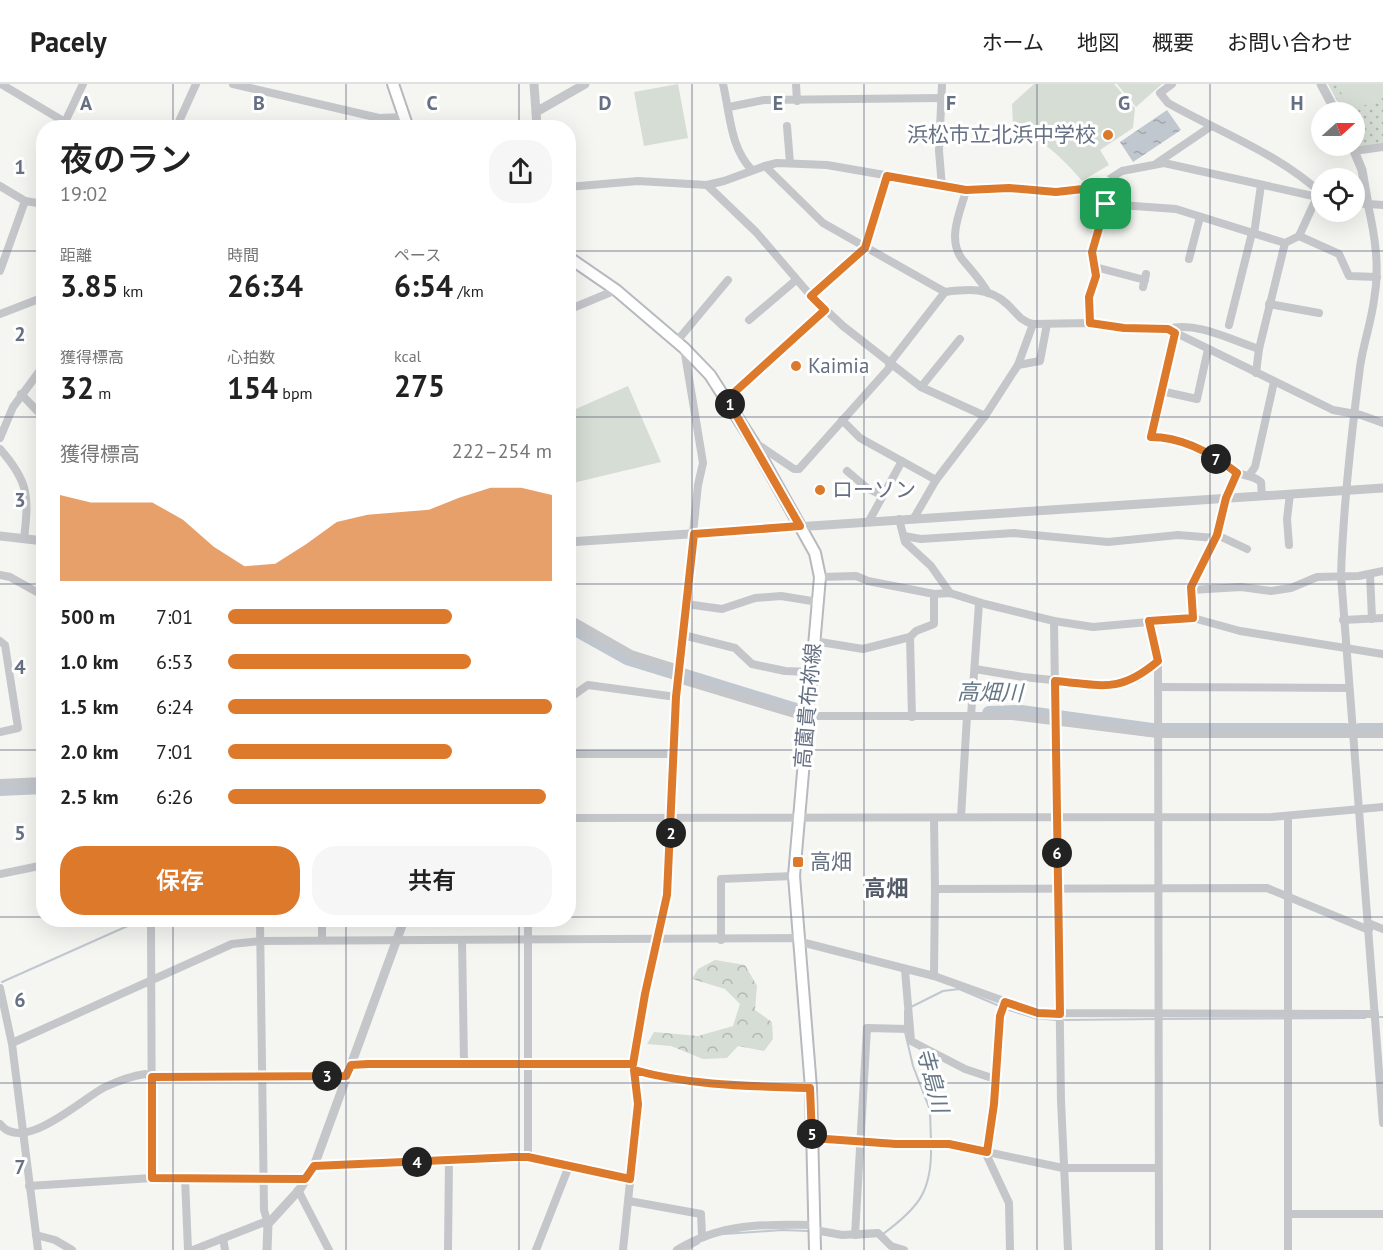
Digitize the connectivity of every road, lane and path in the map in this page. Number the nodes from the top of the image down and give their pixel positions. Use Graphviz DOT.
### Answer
graph roads {
  1 [pos="1,84"];
  2 [pos="83,84"];
  3 [pos="196,84"];
  4 [pos="230,84"];
  5 [pos="393,84"];
  6 [pos="534,84"];
  7 [pos="585,84"];
  8 [pos="723,84"];
  9 [pos="796,84"];
  10 [pos="942,84"];
  11 [pos="1172,84"];
  12 [pos="1321,84"];
  13 [pos="941,98"];
  14 [pos="797,101"];
  15 [pos="1331,102"];
  16 [pos="729,107"];
  17 [pos="536,112"];
  18 [pos="63,120"];
  19 [pos="67,120"];
  20 [pos="180,120"];
  21 [pos="392,120"];
  22 [pos="405,120"];
  23 [pos="536,120"];
  24 [pos="787,126"];
  25 [pos="1210,127"];
  26 [pos="1383,147"];
  27 [pos="1365,148"];
  28 [pos="1356,156"];
  29 [pos="790,164"];
  30 [pos="1155,164"];
  31 [pos="765,166"];
  32 [pos="752,170"];
  33 [pos="887,176"];
  34 [pos="1105,182"];
  35 [pos="707,185"];
  36 [pos="1261,185"];
  37 [pos="0,186"];
  38 [pos="576,186"];
  39 [pos="942,187"];
  40 [pos="1311,189"];
  41 [pos="966,190"];
  42 [pos="1311,194"];
  43 [pos="25,201"];
  44 [pos="36,203"];
  45 [pos="1106,204"];
  46 [pos="1365,205"];
  47 [pos="1368,205"];
  48 [pos="1383,205"];
  49 [pos="1311,213"];
  50 [pos="1200,217"];
  51 [pos="1253,233"];
  52 [pos="1299,236"];
  53 [pos="1285,243"];
  54 [pos="865,248"];
  55 [pos="1189,259"];
  56 [pos="576,262"];
  57 [pos="1095,267"];
  58 [pos="0,271"];
  59 [pos="1377,277"];
  60 [pos="728,280"];
  61 [pos="796,280"];
  62 [pos="1145,280"];
  63 [pos="616,290"];
  64 [pos="945,292"];
  65 [pos="988,293"];
  66 [pos="811,296"];
  67 [pos="36,300"];
  68 [pos="1379,303"];
  69 [pos="1269,304"];
  70 [pos="576,307"];
  71 [pos="825,310"];
  72 [pos="1318,313"];
  73 [pos="0,314"];
  74 [pos="748,320"];
  75 [pos="1090,323"];
  76 [pos="1033,324"];
  77 [pos="1047,324"];
  78 [pos="1229,325"];
  79 [pos="1172,331"];
  80 [pos="960,339"];
  81 [pos="680,344"];
  82 [pos="1208,349"];
  83 [pos="1258,349"];
  84 [pos="890,365"];
  85 [pos="1018,365"];
  86 [pos="1256,373"];
  87 [pos="36,375"];
  88 [pos="1274,382"];
  89 [pos="921,387"];
  90 [pos="1161,392"];
  91 [pos="21,394"];
  92 [pos="727,399"];
  93 [pos="36,410"];
  94 [pos="1354,415"];
  95 [pos="985,416"];
  96 [pos="843,420"];
  97 [pos="1383,423"];
  98 [pos="0,438"];
  99 [pos="753,442"];
  100 [pos="0,449"];
  101 [pos="902,461"];
  102 [pos="847,471"];
  103 [pos="1237,473"];
  104 [pos="1250,474"];
  105 [pos="936,480"];
  106 [pos="1383,488"];
  107 [pos="1345,490"];
  108 [pos="1290,494"];
  109 [pos="883,496"];
  110 [pos="1262,496"];
  111 [pos="1226,498"];
  112 [pos="914,518"];
  113 [pos="899,519"];
  114 [pos="869,521"];
  115 [pos="800,526"];
  116 [pos="694,534"];
  117 [pos="0,536"];
  118 [pos="904,536"];
  119 [pos="1216,537"];
  120 [pos="24,538"];
  121 [pos="36,540"];
  122 [pos="576,541"];
  123 [pos="1289,545"];
  124 [pos="1247,549"];
  125 [pos="1383,571"];
  126 [pos="1370,574"];
  127 [pos="0,575"];
  128 [pos="1341,576"];
  129 [pos="820,577"];
  130 [pos="1191,590"];
  131 [pos="36,592"];
  132 [pos="950,593"];
  133 [pos="934,594"];
  134 [pos="818,602"];
  135 [pos="979,603"];
  136 [pos="686,604"];
  137 [pos="1193,618"];
  138 [pos="1383,618"];
  139 [pos="1372,619"];
  140 [pos="1343,620"];
  141 [pos="1054,621"];
  142 [pos="1149,621"];
  143 [pos="576,623"];
  144 [pos="683,635"];
  145 [pos="910,637"];
  146 [pos="0,641"];
  147 [pos="814,641"];
  148 [pos="1346,649"];
  149 [pos="1383,654"];
  150 [pos="1158,661"];
  151 [pos="975,669"];
  152 [pos="812,672"];
  153 [pos="678,674"];
  154 [pos="1055,681"];
  155 [pos="1158,687"];
  156 [pos="1348,688"];
  157 [pos="576,693"];
  158 [pos="676,697"];
  159 [pos="912,714"];
  160 [pos="970,714"];
  161 [pos="808,717"];
  162 [pos="1055,717"];
  163 [pos="1158,731"];
  164 [pos="0,732"];
  165 [pos="1352,733"];
  166 [pos="1383,734"];
  167 [pos="576,754"];
  168 [pos="674,754"];
  169 [pos="36,782"];
  170 [pos="0,783"];
  171 [pos="1383,807"];
  172 [pos="1358,809"];
  173 [pos="1288,816"];
  174 [pos="961,817"];
  175 [pos="576,818"];
  176 [pos="672,818"];
  177 [pos="934,818"];
  178 [pos="1057,818"];
  179 [pos="1159,818"];
  180 [pos="797,819"];
  181 [pos="36,867"];
  182 [pos="0,874"];
  183 [pos="794,876"];
  184 [pos="1158,888"];
  185 [pos="935,889"];
  186 [pos="1058,889"];
  187 [pos="1288,896"];
  188 [pos="1368,926"];
  189 [pos="151,927"];
  190 [pos="260,927"];
  191 [pos="322,927"];
  192 [pos="401,927"];
  193 [pos="528,927"];
  194 [pos="1383,929"];
  195 [pos="798,938"];
  196 [pos="322,940"];
  197 [pos="462,940"];
  198 [pos="659,940"];
  199 [pos="721,940"];
  200 [pos="261,941"];
  201 [pos="396,941"];
  202 [pos="528,941"];
  203 [pos="905,970"];
  204 [pos="934,976"];
  205 [pos="152,980"];
  206 [pos="0,988"];
  207 [pos="1004,1006"];
  208 [pos="1060,1014"];
  209 [pos="1159,1014"];
  210 [pos="1375,1014"];
  211 [pos="1289,1016"];
  212 [pos="8,1026"];
  213 [pos="906,1029"];
  214 [pos="0,1032"];
  215 [pos="12,1043"];
  216 [pos="464,1064"];
  217 [pos="351,1065"];
  218 [pos="528,1065"];
  219 [pos="633,1067"];
  220 [pos="262,1075"];
  221 [pos="346,1076"];
  222 [pos="152,1077"];
  223 [pos="995,1079"];
  224 [pos="810,1088"];
  225 [pos="1383,1123"];
  226 [pos="0,1124"];
  227 [pos="23,1131"];
  228 [pos="812,1138"];
  229 [pos="862,1140"];
  230 [pos="987,1152"];
  231 [pos="528,1157"];
  232 [pos="449,1160"];
  233 [pos="314,1166"];
  234 [pos="569,1166"];
  235 [pos="1063,1168"];
  236 [pos="1158,1168"];
  237 [pos="152,1178"];
  238 [pos="185,1178"];
  239 [pos="263,1179"];
  240 [pos="305,1179"];
  241 [pos="630,1179"];
  242 [pos="29,1186"];
  243 [pos="298,1190"];
  244 [pos="629,1201"];
  245 [pos="1288,1214"];
  246 [pos="1383,1214"];
  247 [pos="268,1224"];
  248 [pos="815,1228"];
  249 [pos="36,1235"];
  250 [pos="702,1235"];
  251 [pos="855,1235"];
  252 [pos="223,1238"];
  253 [pos="38,1250"];
  254 [pos="72,1250"];
  255 [pos="188,1250"];
  256 [pos="193,1250"];
  257 [pos="225,1250"];
  258 [pos="267,1250"];
  259 [pos="329,1250"];
  260 [pos="448,1250"];
  261 [pos="536,1250"];
  262 [pos="622,1250"];
  263 [pos="677,1250"];
  264 [pos="815,1250"];
  265 [pos="904,1250"];
  266 [pos="1010,1250"];
  267 [pos="1068,1250"];
  268 [pos="1159,1250"];
  269 [pos="1288,1250"];
  1 -- 18 [label="street"];
  2 -- 19 [label="street"];
  3 -- 20 [label="street"];
  4 -- 21 [label="street"];
  5 -- 22 [label="main road"];
  6 -- 17 [label="street"];
  7 -- 17 [label="street"];
  8 -- 16 [label="street"];
  9 -- 14 [label="street"];
  10 -- 13 [label="street"];
  11 -- 25 [label="street"];
  12 -- 15 [label="street"];
  13 -- 14 [label="street"];
  13 -- 39 [label="street"];
  14 -- 16 [label="street"];
  16 -- 32 [label="street"];
  17 -- 23 [label="street"];
  24 -- 29 [label="street"];
  25 -- 30 [label="street"];
  25 -- 40 [label="street"];
  26 -- 27 [label="street"];
  28 -- 47 [label="street"];
  29 -- 31 [label="street"];
  29 -- 33 [label="street"];
  30 -- 34 [label="street"];
  30 -- 36 [label="street"];
  31 -- 32 [label="street"];
  31 -- 54 [label="street"];
  32 -- 35 [label="street"];
  33 -- 39 [label="street"];
  33 -- 54 [label="street"];
  34 -- 41 [label="street"];
  34 -- 45 [label="street"];
  35 -- 38 [label="street"];
  35 -- 61 [label="street"];
  36 -- 42 [label="street"];
  36 -- 51 [label="street"];
  37 -- 43 [label="street"];
  39 -- 41 [label="street"];
  41 -- 65 [label="street"];
  43 -- 44 [label="street"];
  43 -- 58 [label="street"];
  45 -- 50 [label="street"];
  45 -- 57 [label="street"];
  46 -- 47 [label="street"];
  47 -- 48 [label="street"];
  47 -- 59 [label="street"];
  49 -- 52 [label="street"];
  50 -- 51 [label="street"];
  50 -- 55 [label="street"];
  51 -- 53 [label="street"];
  51 -- 78 [label="street"];
  52 -- 53 [label="street"];
  52 -- 59 [label="street"];
  53 -- 69 [label="street"];
  54 -- 64 [label="street"];
  54 -- 66 [label="street"];
  56 -- 63 [label="main road, 高薗貴布祢線"];
  57 -- 62 [label="street"];
  57 -- 75 [label="street"];
  59 -- 68 [label="street"];
  60 -- 81 [label="street"];
  61 -- 66 [label="street"];
  61 -- 74 [label="street"];
  63 -- 70 [label="street"];
  63 -- 81 [label="main road, 高薗貴布祢線"];
  64 -- 65 [label="street"];
  64 -- 84 [label="street"];
  65 -- 76 [label="street"];
  66 -- 71 [label="street"];
  67 -- 73 [label="street"];
  68 -- 94 [label="street"];
  69 -- 72 [label="street"];
  69 -- 83 [label="street"];
  71 -- 84 [label="street"];
  71 -- 92 [label="street"];
  75 -- 77 [label="street"];
  75 -- 79 [label="street"];
  76 -- 77 [label="street"];
  76 -- 85 [label="street"];
  77 -- 85 [label="street"];
  79 -- 82 [label="street"];
  79 -- 83 [label="street"];
  79 -- 90 [label="street"];
  80 -- 89 [label="street"];
  81 -- 92 [label="main road, 高薗貴布祢線"];
  81 -- 116 [label="street"];
  82 -- 86 [label="street"];
  82 -- 90 [label="street"];
  83 -- 86 [label="street"];
  84 -- 89 [label="street"];
  84 -- 96 [label="street"];
  85 -- 95 [label="street"];
  86 -- 88 [label="street"];
  87 -- 91 [label="street"];
  88 -- 94 [label="street"];
  88 -- 104 [label="street"];
  89 -- 95 [label="street"];
  90 -- 103 [label="street"];
  91 -- 93 [label="street"];
  91 -- 98 [label="street"];
  92 -- 99 [label="main road, 高薗貴布祢線"];
  94 -- 97 [label="street"];
  94 -- 107 [label="street"];
  95 -- 105 [label="street"];
  96 -- 99 [label="street"];
  96 -- 101 [label="street"];
  99 -- 115 [label="main road, 高薗貴布祢線"];
  100 -- 120 [label="street"];
  101 -- 105 [label="street"];
  101 -- 109 [label="street"];
  102 -- 109 [label="street"];
  103 -- 104 [label="street"];
  103 -- 111 [label="street"];
  104 -- 110 [label="street"];
  105 -- 112 [label="street"];
  106 -- 107 [label="street"];
  107 -- 108 [label="street"];
  107 -- 128 [label="street"];
  108 -- 110 [label="street"];
  108 -- 123 [label="street"];
  109 -- 114 [label="street"];
  110 -- 111 [label="street"];
  111 -- 112 [label="street"];
  111 -- 119 [label="street"];
  112 -- 113 [label="street"];
  113 -- 114 [label="street"];
  113 -- 118 [label="street"];
  114 -- 115 [label="street"];
  115 -- 116 [label="street"];
  115 -- 129 [label="main road, 高薗貴布祢線"];
  116 -- 122 [label="street"];
  116 -- 136 [label="street"];
  117 -- 120 [label="street"];
  118 -- 119 [label="street"];
  118 -- 132 [label="street"];
  119 -- 124 [label="street"];
  119 -- 130 [label="street"];
  120 -- 121 [label="street"];
  125 -- 126 [label="street"];
  126 -- 128 [label="street"];
  126 -- 139 [label="street"];
  127 -- 131 [label="street"];
  128 -- 130 [label="street"];
  128 -- 140 [label="street"];
  129 -- 133 [label="street"];
  129 -- 134 [label="main road, 高薗貴布祢線"];
  130 -- 137 [label="street"];
  132 -- 133 [label="street"];
  132 -- 135 [label="street"];
  133 -- 145 [label="street"];
  134 -- 136 [label="street"];
  134 -- 147 [label="main road, 高薗貴布祢線"];
  135 -- 141 [label="street"];
  135 -- 151 [label="street"];
  136 -- 144 [label="street"];
  137 -- 142 [label="street"];
  137 -- 148 [label="street"];
  138 -- 139 [label="street"];
  139 -- 140 [label="street"];
  140 -- 148 [label="street"];
  141 -- 142 [label="street"];
  141 -- 154 [label="street"];
  142 -- 150 [label="street"];
  143 -- 153 [label="street"];
  144 -- 152 [label="street"];
  144 -- 153 [label="street"];
  145 -- 147 [label="street"];
  145 -- 159 [label="street"];
  146 -- 164 [label="street"];
  147 -- 152 [label="main road, 高薗貴布祢線"];
  148 -- 149 [label="street"];
  148 -- 156 [label="street"];
  150 -- 154 [label="street"];
  150 -- 155 [label="street"];
  151 -- 154 [label="street"];
  151 -- 160 [label="street"];
  152 -- 161 [label="main road, 高薗貴布祢線"];
  153 -- 158 [label="street"];
  153 -- 161 [label="street"];
  154 -- 162 [label="street"];
  155 -- 156 [label="street"];
  155 -- 163 [label="street"];
  156 -- 165 [label="street"];
  157 -- 158 [label="street"];
  158 -- 168 [label="street"];
  159 -- 160 [label="street"];
  159 -- 161 [label="street"];
  160 -- 162 [label="street"];
  160 -- 174 [label="street"];
  161 -- 180 [label="main road, 高薗貴布祢線"];
  162 -- 163 [label="street"];
  162 -- 178 [label="street"];
  163 -- 165 [label="street"];
  163 -- 179 [label="street"];
  165 -- 166 [label="street"];
  165 -- 172 [label="street"];
  167 -- 168 [label="street"];
  168 -- 176 [label="street"];
  169 -- 170 [label="street"];
  171 -- 172 [label="street"];
  172 -- 173 [label="street"];
  172 -- 188 [label="street"];
  173 -- 179 [label="street"];
  173 -- 187 [label="street"];
  174 -- 177 [label="street"];
  174 -- 178 [label="street"];
  175 -- 176 [label="street"];
  176 -- 180 [label="street"];
  176 -- 198 [label="street"];
  177 -- 180 [label="street"];
  177 -- 185 [label="street"];
  178 -- 179 [label="street"];
  178 -- 186 [label="street"];
  179 -- 184 [label="street"];
  180 -- 183 [label="main road, 高薗貴布祢線"];
  181 -- 182 [label="street"];
  183 -- 195 [label="main road, 高薗貴布祢線"];
  183 -- 199 [label="street"];
  184 -- 186 [label="street"];
  184 -- 187 [label="street"];
  184 -- 209 [label="street"];
  185 -- 186 [label="street"];
  185 -- 204 [label="street"];
  186 -- 208 [label="street"];
  187 -- 188 [label="street"];
  187 -- 211 [label="street"];
  188 -- 194 [label="street"];
  188 -- 210 [label="street"];
  189 -- 205 [label="street"];
  190 -- 200 [label="street"];
  191 -- 196 [label="street"];
  192 -- 201 [label="street"];
  193 -- 202 [label="street"];
  195 -- 199 [label="street"];
  195 -- 203 [label="street"];
  195 -- 224 [label="main road, 高薗貴布祢線"];
  196 -- 200 [label="street"];
  196 -- 201 [label="street"];
  197 -- 201 [label="street"];
  197 -- 202 [label="street"];
  197 -- 216 [label="street"];
  198 -- 199 [label="street"];
  198 -- 202 [label="street"];
  198 -- 219 [label="street"];
  200 -- 205 [label="street"];
  200 -- 220 [label="street"];
  201 -- 217 [label="street"];
  202 -- 218 [label="street"];
  203 -- 204 [label="street"];
  203 -- 213 [label="street"];
  204 -- 207 [label="street"];
  205 -- 215 [label="street"];
  205 -- 222 [label="street"];
  206 -- 212 [label="street"];
  207 -- 208 [label="street"];
  207 -- 223 [label="street"];
  208 -- 209 [label="street"];
  208 -- 235 [label="street"];
  209 -- 211 [label="street"];
  209 -- 236 [label="street"];
  210 -- 211 [label="street"];
  210 -- 225 [label="street"];
  211 -- 245 [label="street"];
  212 -- 214 [label="street"];
  212 -- 215 [label="street"];
  213 -- 223 [label="street"];
  213 -- 229 [label="street"];
  215 -- 227 [label="street"];
  216 -- 217 [label="street"];
  216 -- 218 [label="street"];
  217 -- 221 [label="street"];
  218 -- 219 [label="street"];
  218 -- 231 [label="street"];
  219 -- 224 [label="street"];
  219 -- 241 [label="street"];
  220 -- 221 [label="street"];
  220 -- 222 [label="street"];
  220 -- 239 [label="street"];
  221 -- 233 [label="street"];
  222 -- 227 [label="street"];
  222 -- 237 [label="street"];
  223 -- 230 [label="street"];
  224 -- 228 [label="main road, 高薗貴布祢線"];
  226 -- 227 [label="street"];
  227 -- 242 [label="street"];
  228 -- 229 [label="street"];
  228 -- 248 [label="main road, 高薗貴布祢線"];
  229 -- 230 [label="street"];
  229 -- 251 [label="street"];
  230 -- 235 [label="street"];
  230 -- 266 [label="street"];
  231 -- 232 [label="street"];
  231 -- 234 [label="street"];
  232 -- 233 [label="street"];
  232 -- 260 [label="street"];
  233 -- 240 [label="street"];
  234 -- 241 [label="street"];
  234 -- 261 [label="street"];
  235 -- 236 [label="street"];
  235 -- 267 [label="street"];
  236 -- 268 [label="street"];
  237 -- 238 [label="street"];
  237 -- 242 [label="street"];
  238 -- 239 [label="street"];
  238 -- 255 [label="street"];
  239 -- 240 [label="street"];
  239 -- 247 [label="street"];
  240 -- 243 [label="street"];
  241 -- 244 [label="street"];
  242 -- 249 [label="street"];
  243 -- 247 [label="street"];
  243 -- 259 [label="street"];
  244 -- 250 [label="street"];
  244 -- 262 [label="street"];
  245 -- 246 [label="street"];
  245 -- 269 [label="street"];
  247 -- 252 [label="street"];
  247 -- 258 [label="street"];
  248 -- 250 [label="street"];
  248 -- 251 [label="street"];
  248 -- 264 [label="main road, 高薗貴布祢線"];
  249 -- 253 [label="street"];
  249 -- 254 [label="street"];
  250 -- 263 [label="street"];
  251 -- 265 [label="street"];
  252 -- 256 [label="street"];
  252 -- 257 [label="street"];
}
